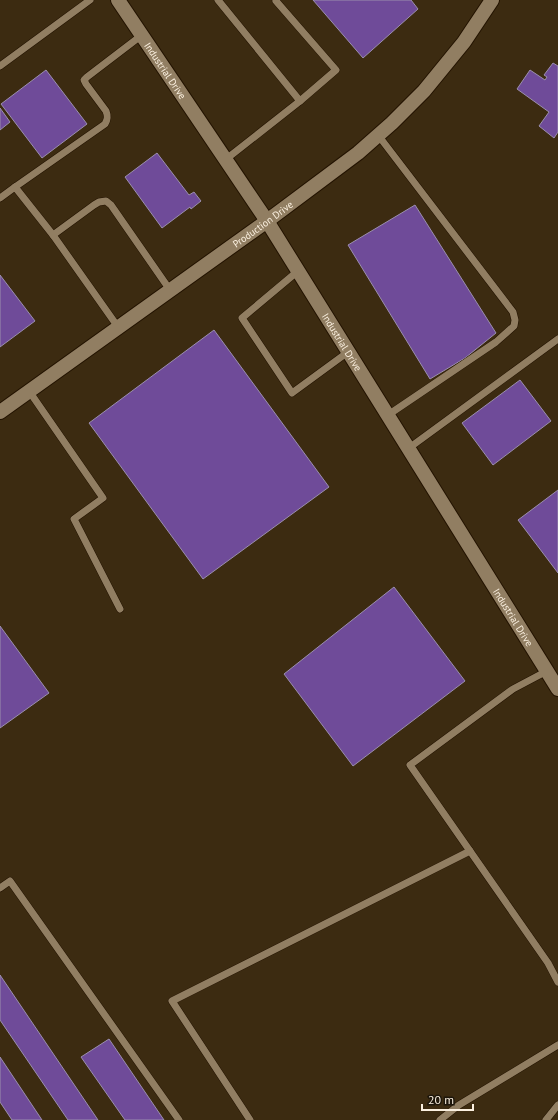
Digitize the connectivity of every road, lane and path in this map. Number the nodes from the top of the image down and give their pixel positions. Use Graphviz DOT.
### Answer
graph roads {
  1 [pos="90,0"];
  2 [pos="118,0"];
  3 [pos="218,0"];
  4 [pos="492,0"];
  5 [pos="276,1"];
  6 [pos="142,35"];
  7 [pos="0,66"];
  8 [pos="300,102"];
  9 [pos="378,135"];
  10 [pos="226,160"];
  11 [pos="15,187"];
  12 [pos="0,198"];
  13 [pos="267,221"];
  14 [pos="53,235"];
  15 [pos="298,271"];
  16 [pos="170,290"];
  17 [pos="118,328"];
  18 [pos="558,339"];
  19 [pos="348,352"];
  20 [pos="29,391"];
  21 [pos="0,412"];
  22 [pos="388,415"];
  23 [pos="409,448"];
  24 [pos="120,608"];
  25 [pos="547,671"];
  26 [pos="558,689"];
  27 [pos="470,851"];
  28 [pos="0,888"];
  29 [pos="558,982"];
  30 [pos="558,1045"];
  31 [pos="558,1105"];
  32 [pos="179,1120"];
  33 [pos="250,1120"];
  34 [pos="440,1120"];
  35 [pos="546,1120"];
  1 -- 7 [label="lane"];
  2 -- 6 [label="street, Industrial Drive"];
  3 -- 8 [label="lane"];
  4 -- 9 [label="street, Production Drive"];
  5 -- 8 [label="lane"];
  6 -- 10 [label="street, Industrial Drive"];
  6 -- 11 [label="lane"];
  8 -- 10 [label="lane"];
  9 -- 13 [label="street, Production Drive"];
  9 -- 22 [label="lane"];
  10 -- 13 [label="street, Industrial Drive"];
  11 -- 12 [label="lane"];
  11 -- 14 [label="lane"];
  13 -- 15 [label="street, Industrial Drive"];
  13 -- 16 [label="street, Production Drive"];
  14 -- 16 [label="lane"];
  14 -- 17 [label="lane"];
  15 -- 19 [label="street, Industrial Drive"];
  15 -- 19 [label="lane"];
  16 -- 17 [label="street, Production Drive"];
  17 -- 20 [label="street, Production Drive"];
  18 -- 23 [label="lane"];
  19 -- 22 [label="street, Industrial Drive"];
  20 -- 21 [label="street, Production Drive"];
  20 -- 24 [label="lane"];
  22 -- 23 [label="street, Industrial Drive"];
  23 -- 25 [label="street, Industrial Drive"];
  25 -- 26 [label="street, Industrial Drive"];
  25 -- 27 [label="lane"];
  27 -- 29 [label="lane"];
  27 -- 33 [label="lane"];
  28 -- 32 [label="lane"];
  30 -- 34 [label="lane"];
  31 -- 35 [label="lane"];
}
